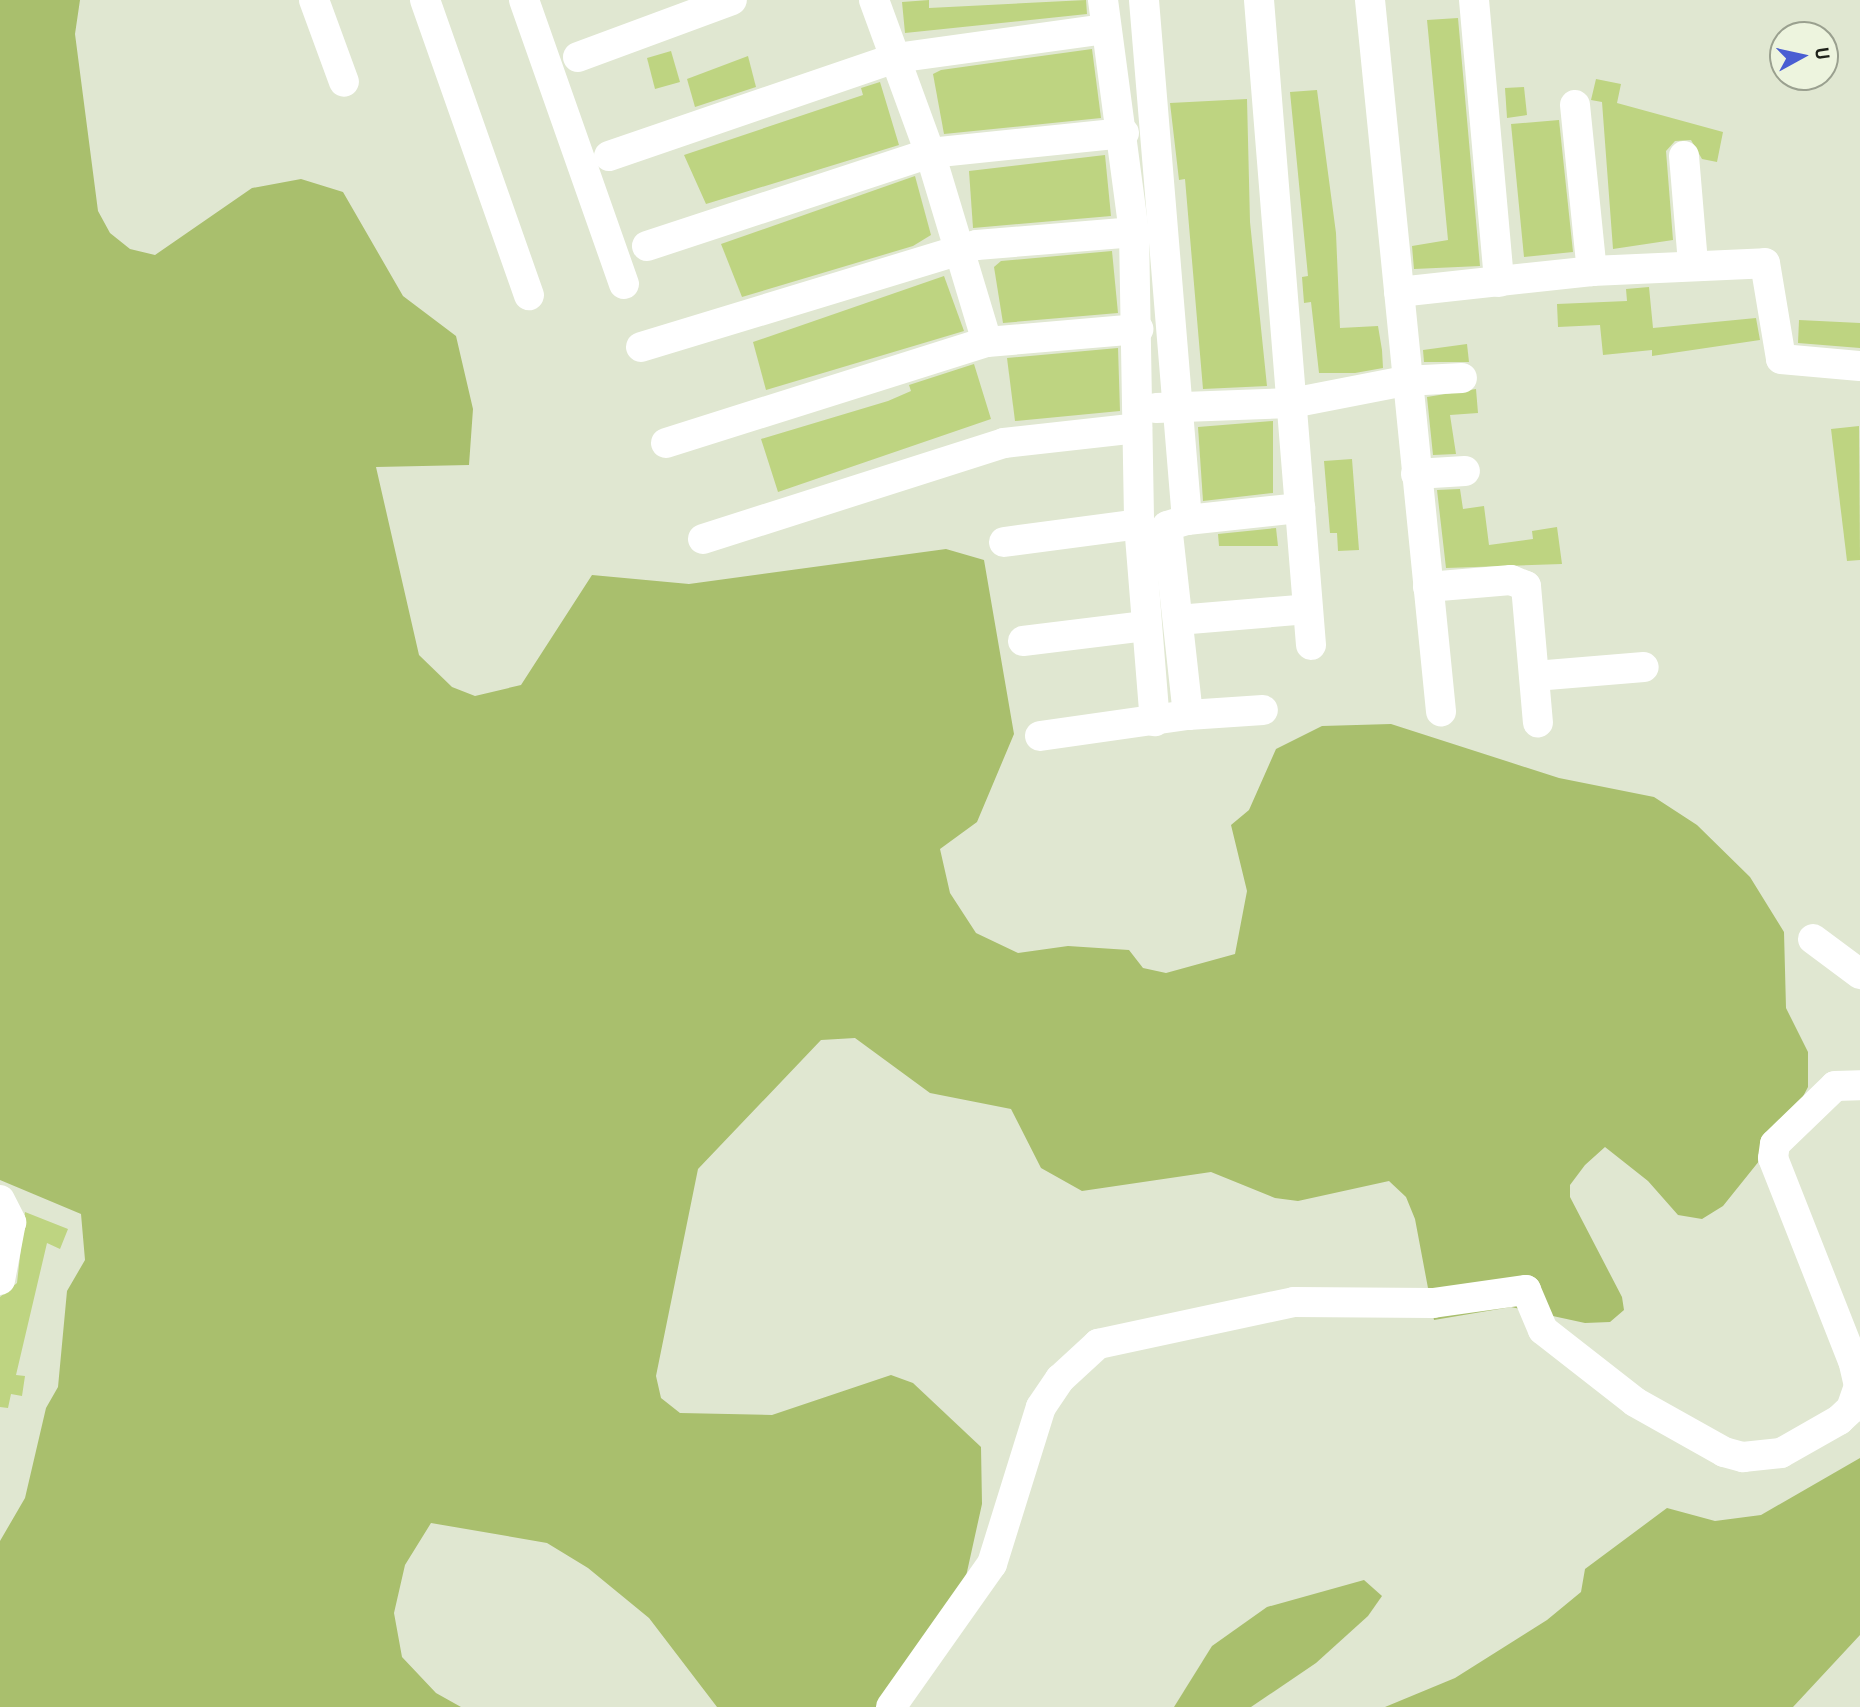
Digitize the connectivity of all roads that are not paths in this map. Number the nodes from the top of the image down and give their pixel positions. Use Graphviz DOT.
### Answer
graph roads {
  1 [pos="314,0"];
  2 [pos="425,0"];
  3 [pos="524,0"];
  4 [pos="732,0"];
  5 [pos="874,0"];
  6 [pos="1144,0"];
  7 [pos="1259,0"];
  8 [pos="1370,0"];
  9 [pos="1474,0"];
  10 [pos="1105,14"];
  11 [pos="578,57"];
  12 [pos="897,58"];
  13 [pos="344,82"];
  14 [pos="1576,105"];
  15 [pos="1124,133"];
  16 [pos="930,153"];
  17 [pos="609,156"];
  18 [pos="1684,156"];
  19 [pos="1133,232"];
  20 [pos="647,246"];
  21 [pos="960,250"];
  22 [pos="1693,264"];
  23 [pos="1592,271"];
  24 [pos="1499,282"];
  25 [pos="624,284"];
  26 [pos="1399,292"];
  27 [pos="529,295"];
  28 [pos="1138,329"];
  29 [pos="987,342"];
  30 [pos="641,347"];
  31 [pos="1860,366"];
  32 [pos="1462,378"];
  33 [pos="1405,381"];
  34 [pos="1292,404"];
  35 [pos="1176,410"];
  36 [pos="1138,418"];
  37 [pos="666,443"];
  38 [pos="1465,471"];
  39 [pos="1416,474"];
  40 [pos="1300,509"];
  41 [pos="1187,520"];
  42 [pos="1139,524"];
  43 [pos="703,539"];
  44 [pos="1004,542"];
  45 [pos="1428,587"];
  46 [pos="1308,609"];
  47 [pos="1178,621"];
  48 [pos="1145,626"];
  49 [pos="1023,641"];
  50 [pos="1311,645"];
  51 [pos="1644,667"];
  52 [pos="1535,676"];
  53 [pos="1263,710"];
  54 [pos="1441,711"];
  55 [pos="1188,715"];
  56 [pos="1155,721"];
  57 [pos="1538,722"];
  58 [pos="1040,736"];
  59 [pos="1814,939"];
  60 [pos="1860,974"];
  61 [pos="1860,1085"];
  62 [pos="0,1200"];
  63 [pos="0,1280"];
  64 [pos="891,1707"];
  1 -- 13 [label="street"];
  2 -- 27 [label="street"];
  3 -- 25 [label="street"];
  4 -- 11 [label="street"];
  5 -- 12 [label="street"];
  6 -- 35 [label="street"];
  7 -- 34 [label="street"];
  8 -- 26 [label="street"];
  9 -- 24 [label="street"];
  10 -- 12 [label="street"];
  10 -- 15 [label="street"];
  12 -- 16 [label="street"];
  12 -- 17 [label="street"];
  14 -- 23 [label="street"];
  15 -- 16 [label="street"];
  15 -- 19 [label="street"];
  16 -- 20 [label="street"];
  16 -- 21 [label="street"];
  18 -- 22 [label="street"];
  19 -- 21 [label="street"];
  19 -- 28 [label="street"];
  21 -- 29 [label="street"];
  21 -- 30 [label="street"];
  22 -- 23 [label="street"];
  22 -- 31 [label="street"];
  23 -- 24 [label="street"];
  24 -- 26 [label="street"];
  26 -- 33 [label="street"];
  28 -- 29 [label="street"];
  28 -- 36 [label="street"];
  29 -- 37 [label="street"];
  32 -- 33 [label="street"];
  33 -- 34 [label="street"];
  33 -- 39 [label="street"];
  34 -- 35 [label="street"];
  34 -- 40 [label="street"];
  35 -- 36 [label="street"];
  35 -- 41 [label="street"];
  36 -- 42 [label="street"];
  36 -- 43 [label="street"];
  38 -- 39 [label="street"];
  39 -- 45 [label="street"];
  40 -- 41 [label="street"];
  40 -- 46 [label="street"];
  41 -- 47 [label="street"];
  42 -- 44 [label="street"];
  42 -- 48 [label="street"];
  45 -- 52 [label="street"];
  45 -- 54 [label="street"];
  46 -- 47 [label="street"];
  46 -- 50 [label="street"];
  47 -- 55 [label="street"];
  48 -- 49 [label="street"];
  48 -- 56 [label="street"];
  51 -- 52 [label="street"];
  52 -- 57 [label="street"];
  53 -- 55 [label="street"];
  55 -- 56 [label="street"];
  56 -- 58 [label="street"];
  59 -- 60 [label="street"];
  61 -- 64 [label="street"];
  62 -- 63 [label="street"];
}
